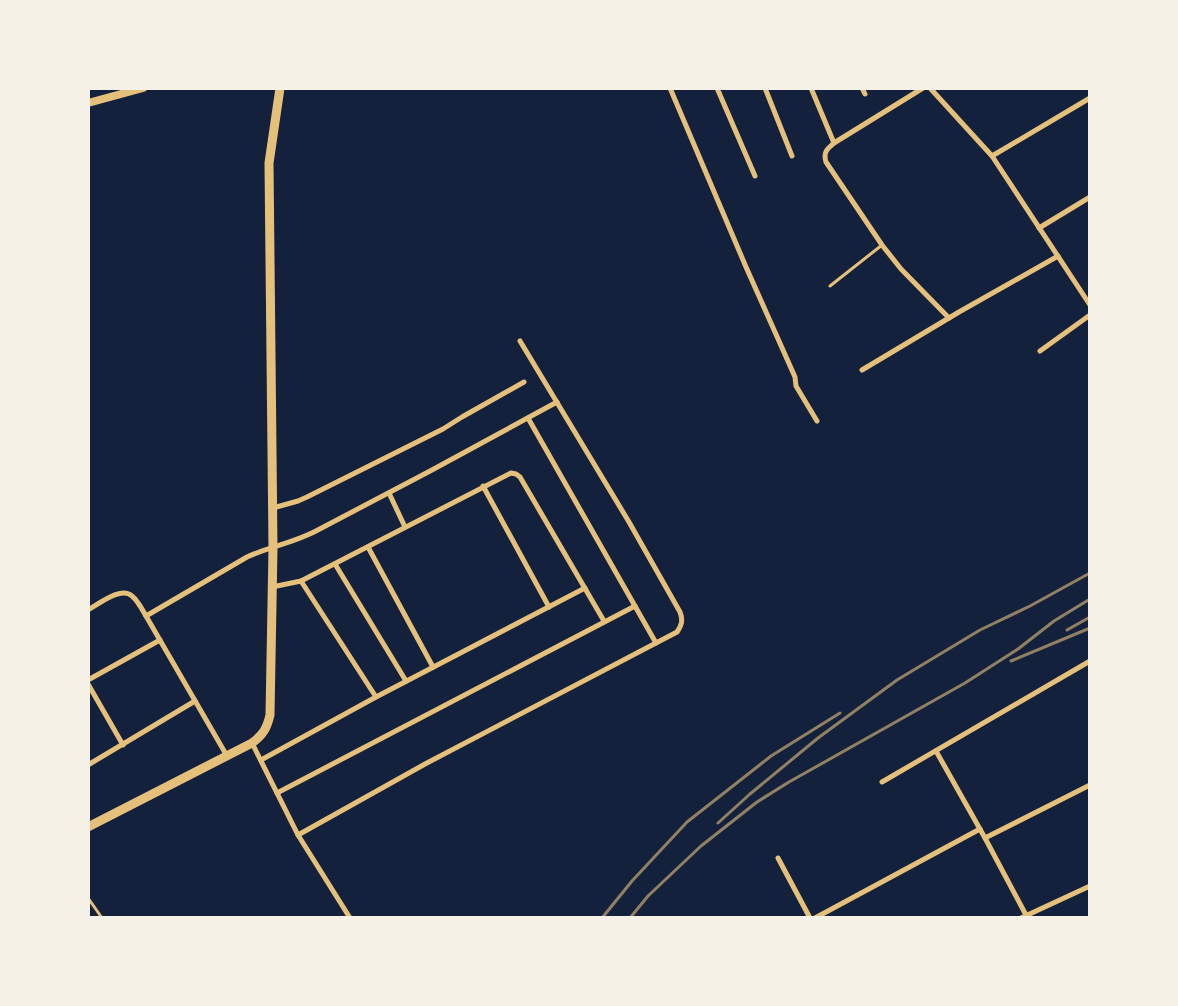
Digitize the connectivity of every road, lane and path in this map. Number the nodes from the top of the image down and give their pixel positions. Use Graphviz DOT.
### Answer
graph roads {
  1 [pos="143,88"];
  2 [pos="280,88"];
  3 [pos="670,88"];
  4 [pos="717,88"];
  5 [pos="765,88"];
  6 [pos="811,88"];
  7 [pos="923,88"];
  8 [pos="930,88"];
  9 [pos="1089,98"];
  10 [pos="88,103"];
  11 [pos="834,143"];
  12 [pos="792,156"];
  13 [pos="992,156"];
  14 [pos="755,176"];
  15 [pos="1089,197"];
  16 [pos="1039,228"];
  17 [pos="882,245"];
  18 [pos="1058,256"];
  19 [pos="830,286"];
  20 [pos="1089,305"];
  21 [pos="1089,315"];
  22 [pos="949,318"];
  23 [pos="520,341"];
  24 [pos="1040,351"];
  25 [pos="862,370"];
  26 [pos="524,382"];
  27 [pos="557,402"];
  28 [pos="528,418"];
  29 [pos="817,421"];
  30 [pos="483,486"];
  31 [pos="389,493"];
  32 [pos="273,508"];
  33 [pos="405,527"];
  34 [pos="368,547"];
  35 [pos="273,548"];
  36 [pos="335,564"];
  37 [pos="301,581"];
  38 [pos="272,587"];
  39 [pos="585,588"];
  40 [pos="635,606"];
  41 [pos="549,607"];
  42 [pos="88,610"];
  43 [pos="146,616"];
  44 [pos="604,621"];
  45 [pos="160,640"];
  46 [pos="656,643"];
  47 [pos="1089,661"];
  48 [pos="433,667"];
  49 [pos="406,681"];
  50 [pos="88,682"];
  51 [pos="376,697"];
  52 [pos="195,701"];
  53 [pos="252,743"];
  54 [pos="123,745"];
  55 [pos="936,750"];
  56 [pos="227,756"];
  57 [pos="261,760"];
  58 [pos="88,765"];
  59 [pos="882,782"];
  60 [pos="1089,785"];
  61 [pos="277,793"];
  62 [pos="88,827"];
  63 [pos="980,829"];
  64 [pos="298,835"];
  65 [pos="986,838"];
  66 [pos="778,858"];
  67 [pos="1089,886"];
  68 [pos="88,898"];
  69 [pos="1023,916"];
  70 [pos="102,918"];
  71 [pos="350,918"];
  72 [pos="810,918"];
  73 [pos="815,918"];
  1 -- 10 [label="main road"];
  2 -- 32 [label="highway"];
  3 -- 29 [label="street"];
  4 -- 14 [label="street"];
  5 -- 12 [label="street"];
  6 -- 11 [label="street"];
  7 -- 11 [label="street"];
  8 -- 13 [label="street"];
  9 -- 13 [label="street"];
  11 -- 17 [label="street"];
  13 -- 16 [label="street"];
  15 -- 16 [label="street"];
  16 -- 18 [label="street"];
  17 -- 19 [label="lane"];
  17 -- 22 [label="street"];
  18 -- 20 [label="street"];
  18 -- 22 [label="street"];
  21 -- 24 [label="street"];
  22 -- 25 [label="street"];
  23 -- 27 [label="street"];
  26 -- 32 [label="street"];
  27 -- 28 [label="street"];
  27 -- 46 [label="street"];
  28 -- 31 [label="street"];
  28 -- 40 [label="street"];
  30 -- 33 [label="street"];
  30 -- 39 [label="street"];
  30 -- 41 [label="street"];
  31 -- 33 [label="street"];
  31 -- 35 [label="street"];
  32 -- 35 [label="highway"];
  33 -- 34 [label="street"];
  34 -- 36 [label="street"];
  34 -- 48 [label="street"];
  35 -- 38 [label="highway"];
  35 -- 43 [label="street"];
  36 -- 37 [label="street"];
  36 -- 49 [label="street"];
  37 -- 38 [label="street"];
  37 -- 51 [label="street"];
  38 -- 53 [label="highway"];
  39 -- 41 [label="street"];
  39 -- 44 [label="street"];
  40 -- 44 [label="street"];
  40 -- 46 [label="street"];
  41 -- 48 [label="street"];
  42 -- 43 [label="street"];
  43 -- 45 [label="street"];
  44 -- 61 [label="street"];
  45 -- 50 [label="street"];
  45 -- 52 [label="street"];
  46 -- 64 [label="street"];
  47 -- 55 [label="street"];
  48 -- 49 [label="street"];
  49 -- 51 [label="street"];
  50 -- 54 [label="street"];
  51 -- 57 [label="street"];
  52 -- 54 [label="street"];
  52 -- 56 [label="street"];
  53 -- 56 [label="highway"];
  53 -- 57 [label="street"];
  54 -- 58 [label="street"];
  55 -- 59 [label="street"];
  55 -- 63 [label="street"];
  56 -- 62 [label="highway"];
  57 -- 61 [label="street"];
  60 -- 65 [label="street"];
  61 -- 64 [label="street"];
  63 -- 65 [label="street"];
  63 -- 73 [label="street"];
  64 -- 71 [label="street"];
  65 -- 69 [label="street"];
  66 -- 72 [label="street"];
  67 -- 69 [label="street"];
  68 -- 70 [label="lane"];
}
